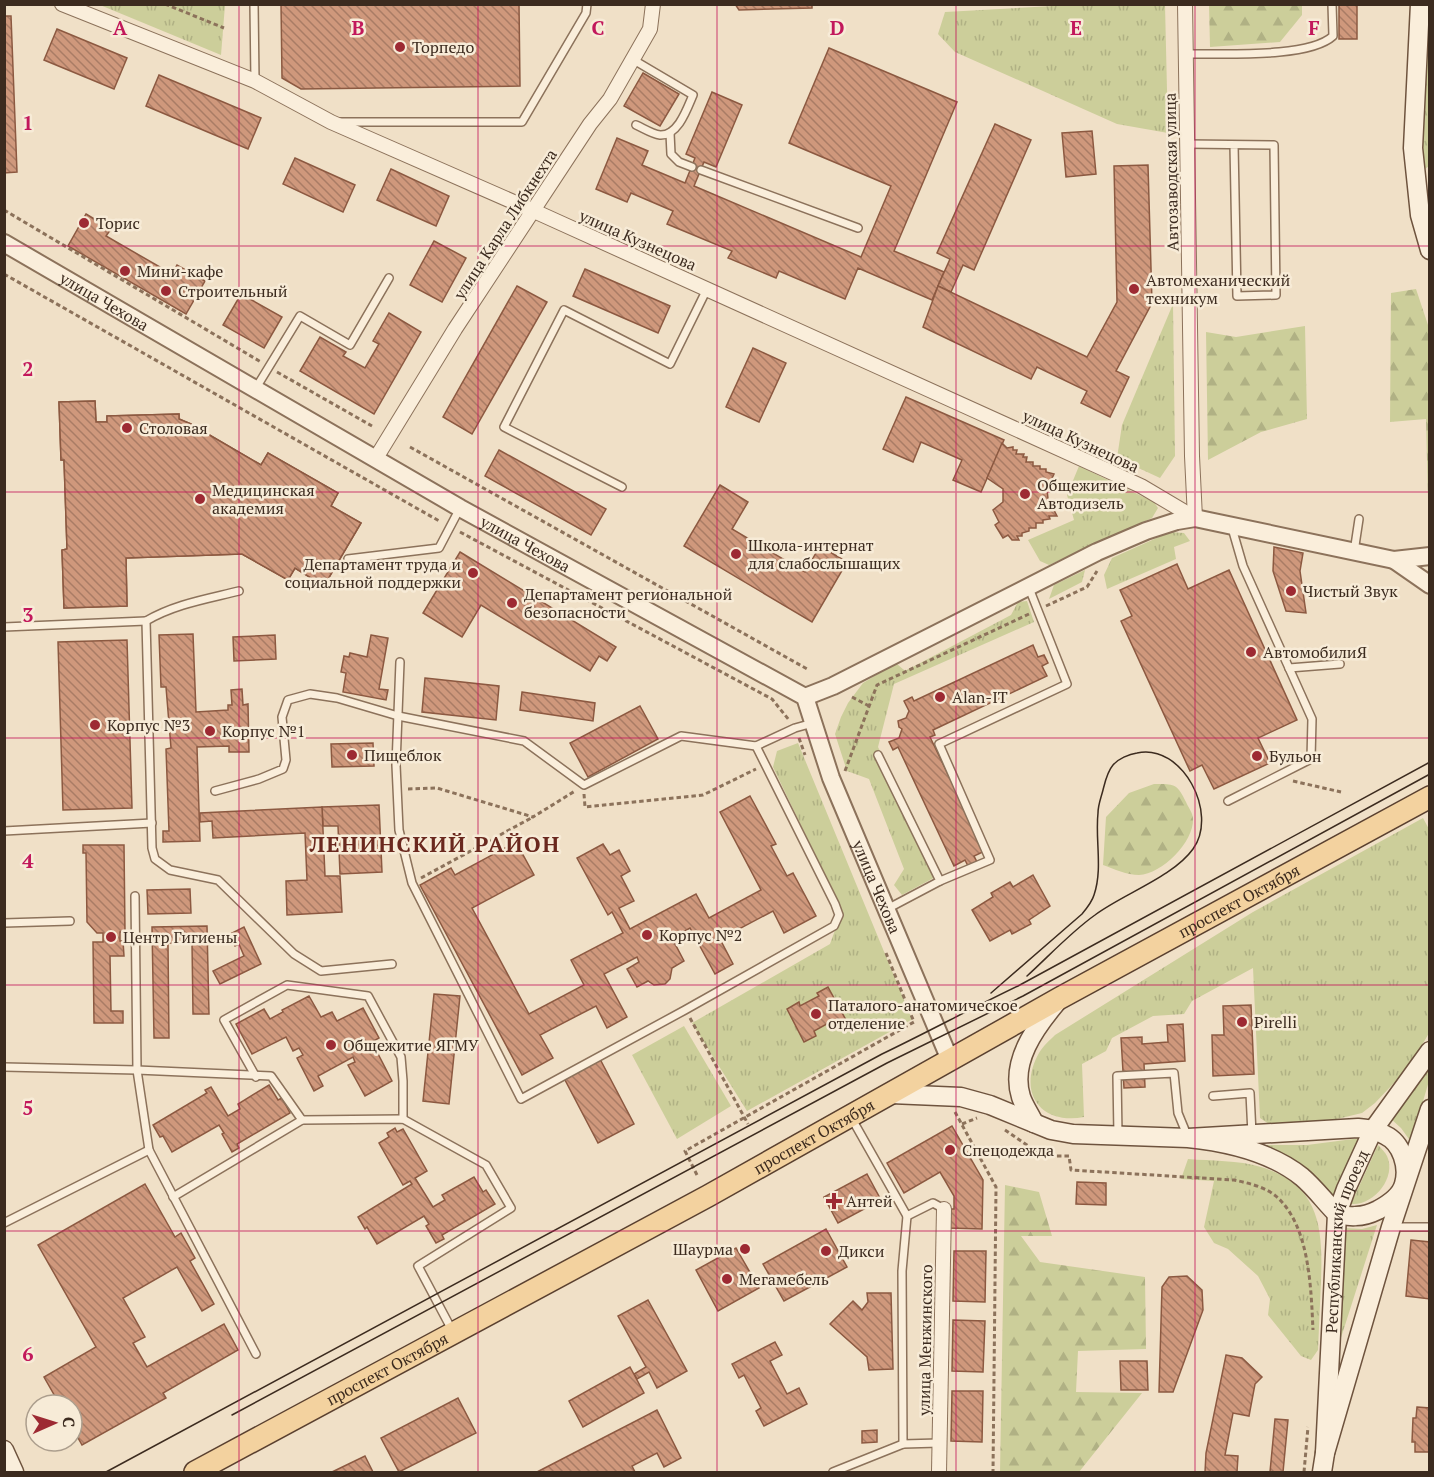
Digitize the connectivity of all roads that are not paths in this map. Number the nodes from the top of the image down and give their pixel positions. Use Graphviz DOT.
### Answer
graph roads {
  1 [pos="63,4"];
  2 [pos="254,4"];
  3 [pos="586,4"];
  4 [pos="653,4"];
  5 [pos="1185,4"];
  6 [pos="1332,4"];
  7 [pos="1420,4"];
  8 [pos="1185,54"];
  9 [pos="632,59"];
  10 [pos="255,81"];
  11 [pos="331,122"];
  12 [pos="636,125"];
  13 [pos="670,133"];
  14 [pos="1187,144"];
  15 [pos="1234,145"];
  16 [pos="692,167"];
  17 [pos="701,170"];
  18 [pos="1430,183"];
  19 [pos="534,211"];
  20 [pos="1420,215"];
  21 [pos="858,228"];
  22 [pos="4,243"];
  23 [pos="1430,250"];
  24 [pos="389,278"];
  25 [pos="708,289"];
  26 [pos="256,388"];
  27 [pos="376,458"];
  28 [pos="622,487"];
  29 [pos="460,508"];
  30 [pos="1194,519"];
  31 [pos="1359,519"];
  32 [pos="1232,526"];
  33 [pos="1354,552"];
  34 [pos="1430,556"];
  35 [pos="348,559"];
  36 [pos="1394,560"];
  37 [pos="1430,585"];
  38 [pos="1029,587"];
  39 [pos="239,591"];
  40 [pos="146,621"];
  41 [pos="4,627"];
  42 [pos="400,662"];
  43 [pos="1340,664"];
  44 [pos="1289,668"];
  45 [pos="805,697"];
  46 [pos="398,716"];
  47 [pos="813,723"];
  48 [pos="756,746"];
  49 [pos="878,755"];
  50 [pos="215,790"];
  51 [pos="1430,797"];
  52 [pos="1228,801"];
  53 [pos="152,824"];
  54 [pos="4,831"];
  55 [pos="940,881"];
  56 [pos="135,896"];
  57 [pos="887,909"];
  58 [pos="70,921"];
  59 [pos="4,923"];
  60 [pos="392,964"];
  61 [pos="1060,998"];
  62 [pos="1430,1051"];
  63 [pos="950,1060"];
  64 [pos="4,1066"];
  65 [pos="136,1070"];
  66 [pos="256,1077"];
  67 [pos="891,1094"];
  68 [pos="1213,1096"];
  69 [pos="1430,1109"];
  70 [pos="851,1116"];
  71 [pos="403,1119"];
  72 [pos="302,1120"];
  73 [pos="1034,1123"];
  74 [pos="1373,1130"];
  75 [pos="1252,1134"];
  76 [pos="1118,1136"];
  77 [pos="1188,1138"];
  78 [pos="149,1150"];
  79 [pos="1404,1185"];
  80 [pos="173,1197"];
  81 [pos="944,1209"];
  82 [pos="1337,1214"];
  83 [pos="907,1216"];
  84 [pos="4,1222"];
  85 [pos="1391,1227"];
  86 [pos="1430,1227"];
  87 [pos="453,1332"];
  88 [pos="256,1354"];
  89 [pos="903,1443"];
  90 [pos="940,1443"];
  91 [pos="4,1450"];
  92 [pos="1325,1453"];
  93 [pos="14,1473"];
  94 [pos="195,1473"];
  95 [pos="833,1473"];
  96 [pos="939,1473"];
  97 [pos="1322,1473"];
  1 -- 10 [label="street, улица Кузнецова"];
  2 -- 10 [label="lane"];
  3 -- 11 [label="lane"];
  4 -- 9 [label="street, улица Карла Либкнехта"];
  5 -- 8 [label="street, Автозаводская улица"];
  6 -- 8 [label="lane"];
  7 -- 20 [label="main road"];
  8 -- 14 [label="street, Автозаводская улица"];
  9 -- 13 [label="lane"];
  9 -- 19 [label="street, улица Карла Либкнехта"];
  10 -- 11 [label="street, улица Кузнецова"];
  11 -- 19 [label="street, улица Кузнецова"];
  12 -- 13 [label="lane"];
  13 -- 16 [label="lane"];
  14 -- 15 [label="lane"];
  14 -- 30 [label="street, Автозаводская улица"];
  15 -- 15 [label="lane"];
  17 -- 21 [label="lane"];
  18 -- 20 [label="main road"];
  19 -- 25 [label="street, улица Кузнецова"];
  19 -- 27 [label="street, улица Карла Либкнехта"];
  20 -- 23 [label="main road"];
  22 -- 26 [label="street, улица Чехова"];
  24 -- 26 [label="lane"];
  25 -- 28 [label="lane"];
  25 -- 30 [label="street, улица Кузнецова"];
  26 -- 27 [label="street, улица Чехова"];
  27 -- 29 [label="street, улица Чехова"];
  29 -- 35 [label="lane"];
  29 -- 45 [label="street, улица Чехова"];
  30 -- 32 [label="street"];
  30 -- 38 [label="street"];
  31 -- 33 [label="lane"];
  32 -- 33 [label="street"];
  32 -- 44 [label="lane"];
  33 -- 36 [label="street"];
  34 -- 36 [label="street"];
  36 -- 37 [label="street"];
  38 -- 45 [label="street"];
  38 -- 55 [label="lane"];
  39 -- 40 [label="lane"];
  40 -- 41 [label="lane"];
  40 -- 53 [label="lane"];
  42 -- 46 [label="lane"];
  43 -- 44 [label="lane"];
  44 -- 52 [label="lane"];
  45 -- 47 [label="street, улица Чехова"];
  46 -- 48 [label="lane"];
  46 -- 48 [label="lane"];
  46 -- 50 [label="lane"];
  47 -- 48 [label="lane"];
  47 -- 57 [label="street, улица Чехова"];
  49 -- 55 [label="lane"];
  51 -- 61 [label="main road, проспект Октября"];
  53 -- 54 [label="lane"];
  53 -- 60 [label="lane"];
  55 -- 57 [label="lane"];
  56 -- 65 [label="lane"];
  57 -- 63 [label="street, улица Чехова"];
  58 -- 59 [label="lane"];
  61 -- 63 [label="main road, проспект Октября"];
  61 -- 73 [label="main road"];
  62 -- 74 [label="main road, Республиканский проезд"];
  63 -- 67 [label="main road, проспект Октября"];
  64 -- 65 [label="lane"];
  65 -- 66 [label="lane"];
  65 -- 78 [label="lane"];
  66 -- 71 [label="lane"];
  66 -- 72 [label="lane"];
  67 -- 70 [label="main road, проспект Октября"];
  67 -- 73 [label="main road"];
  68 -- 75 [label="lane"];
  69 -- 79 [label="main road, Республиканский проезд"];
  70 -- 83 [label="lane"];
  70 -- 87 [label="main road, проспект Октября"];
  71 -- 72 [label="lane"];
  71 -- 87 [label="lane"];
  72 -- 80 [label="lane"];
  73 -- 76 [label="main road"];
  74 -- 75 [label="main road"];
  74 -- 79 [label="main road"];
  74 -- 82 [label="main road, Республиканский проезд"];
  75 -- 77 [label="main road"];
  76 -- 77 [label="main road"];
  76 -- 77 [label="lane"];
  77 -- 82 [label="main road"];
  78 -- 80 [label="lane"];
  78 -- 84 [label="lane"];
  79 -- 82 [label="main road"];
  79 -- 85 [label="main road, Республиканский проезд"];
  80 -- 88 [label="lane"];
  81 -- 83 [label="lane"];
  81 -- 90 [label="street, улица Менжинского"];
  82 -- 92 [label="main road, Республиканский проезд"];
  83 -- 89 [label="lane"];
  85 -- 86 [label="lane"];
  85 -- 92 [label="main road, Республиканский проезд"];
  87 -- 94 [label="main road, проспект Октября"];
  89 -- 90 [label="lane"];
  89 -- 95 [label="lane"];
  90 -- 96 [label="street, улица Менжинского"];
  91 -- 93 [label="main road"];
  92 -- 97 [label="main road, Республиканский проезд"];
}
